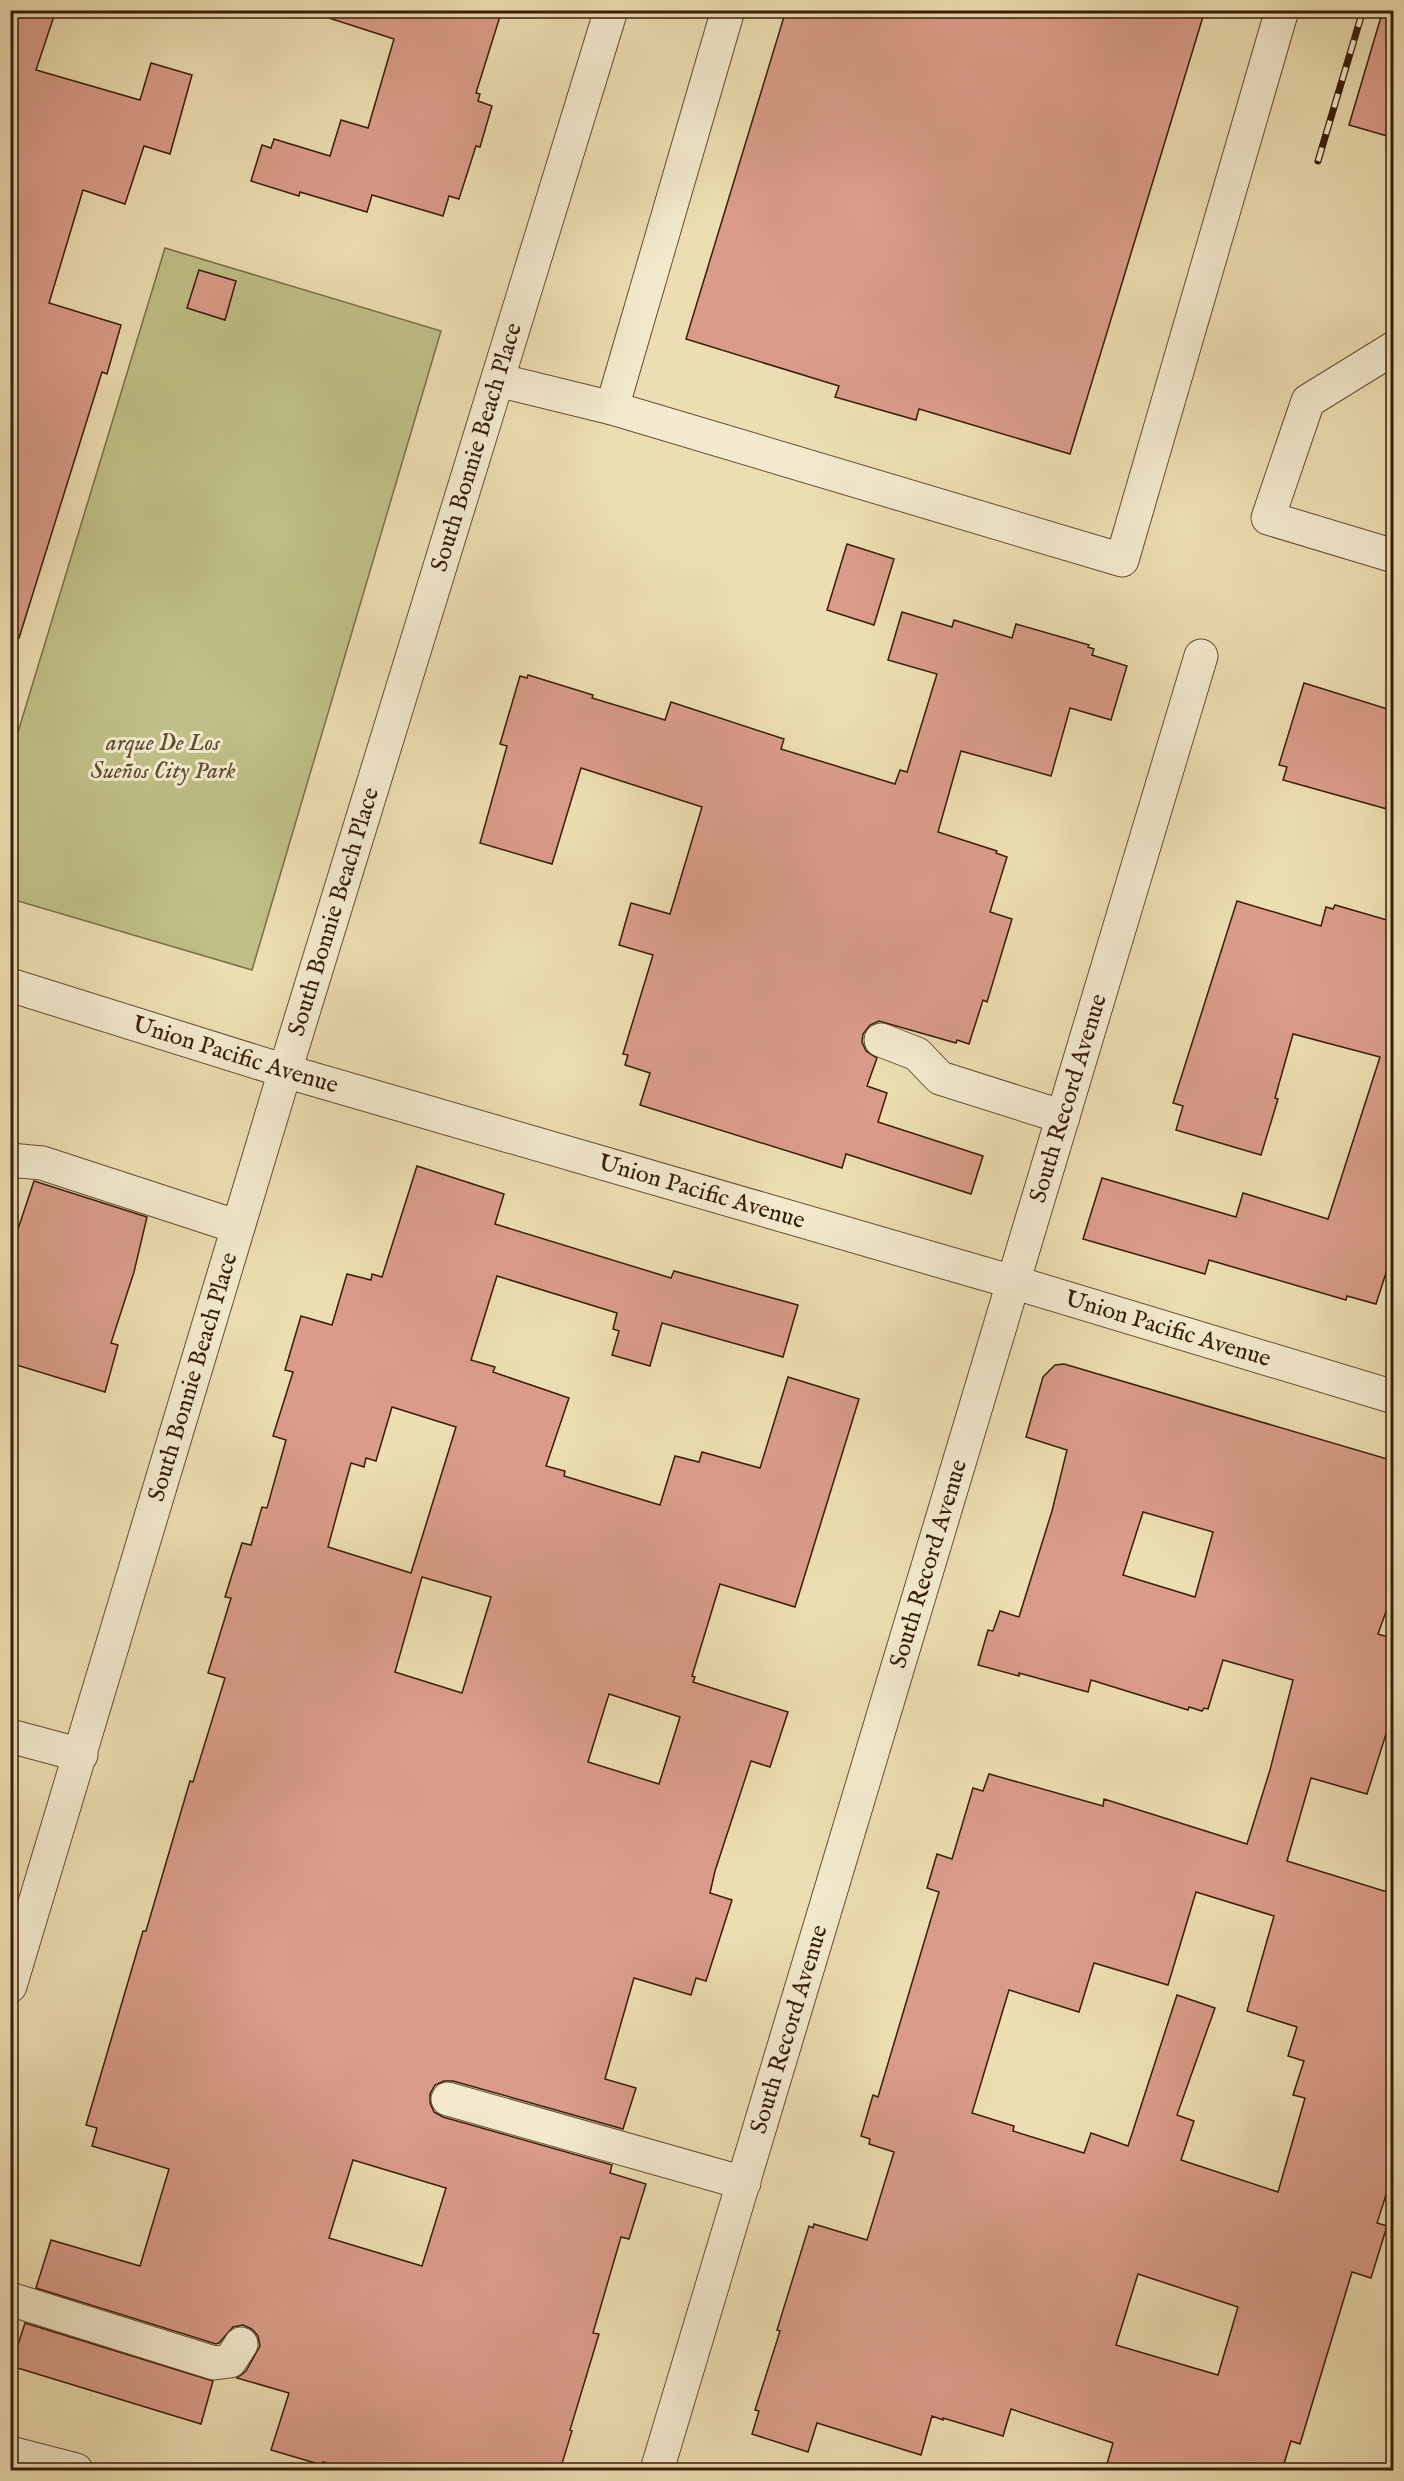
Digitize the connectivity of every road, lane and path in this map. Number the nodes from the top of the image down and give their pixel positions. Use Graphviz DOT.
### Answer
graph roads {
  1 [pos="611,10"];
  2 [pos="728,10"];
  3 [pos="1282,10"];
  4 [pos="1394,348"];
  5 [pos="498,380"];
  6 [pos="612,408"];
  7 [pos="1394,556"];
  8 [pos="1201,656"];
  9 [pos="10,985"];
  10 [pos="880,1040"];
  11 [pos="285,1071"];
  12 [pos="1063,1117"];
  13 [pos="10,1160"];
  14 [pos="238,1227"];
  15 [pos="1013,1282"];
  16 [pos="1394,1397"];
  17 [pos="10,1736"];
  18 [pos="81,1755"];
  19 [pos="10,1986"];
  20 [pos="448,2098"];
  21 [pos="744,2183"];
  22 [pos="10,2299"];
  23 [pos="241,2344"];
  24 [pos="10,2453"];
  25 [pos="76,2470"];
  26 [pos="657,2470"];
  1 -- 5 [label="street, South Bonnie Beach Place"];
  2 -- 6 [label="street"];
  3 -- 6 [label="street"];
  4 -- 7 [label="street"];
  5 -- 6 [label="street"];
  5 -- 11 [label="street, South Bonnie Beach Place"];
  8 -- 12 [label="street, South Record Avenue"];
  9 -- 11 [label="street, Union Pacific Avenue"];
  10 -- 12 [label="street"];
  11 -- 14 [label="street, South Bonnie Beach Place"];
  11 -- 15 [label="street, Union Pacific Avenue"];
  12 -- 15 [label="street, South Record Avenue"];
  13 -- 14 [label="street"];
  14 -- 18 [label="street, South Bonnie Beach Place"];
  15 -- 16 [label="street, Union Pacific Avenue"];
  15 -- 21 [label="street, South Record Avenue"];
  17 -- 18 [label="street"];
  18 -- 19 [label="street, South Bonnie Beach Place"];
  20 -- 21 [label="street"];
  21 -- 26 [label="street, South Record Avenue"];
  22 -- 23 [label="street"];
  24 -- 25 [label="street"];
}
